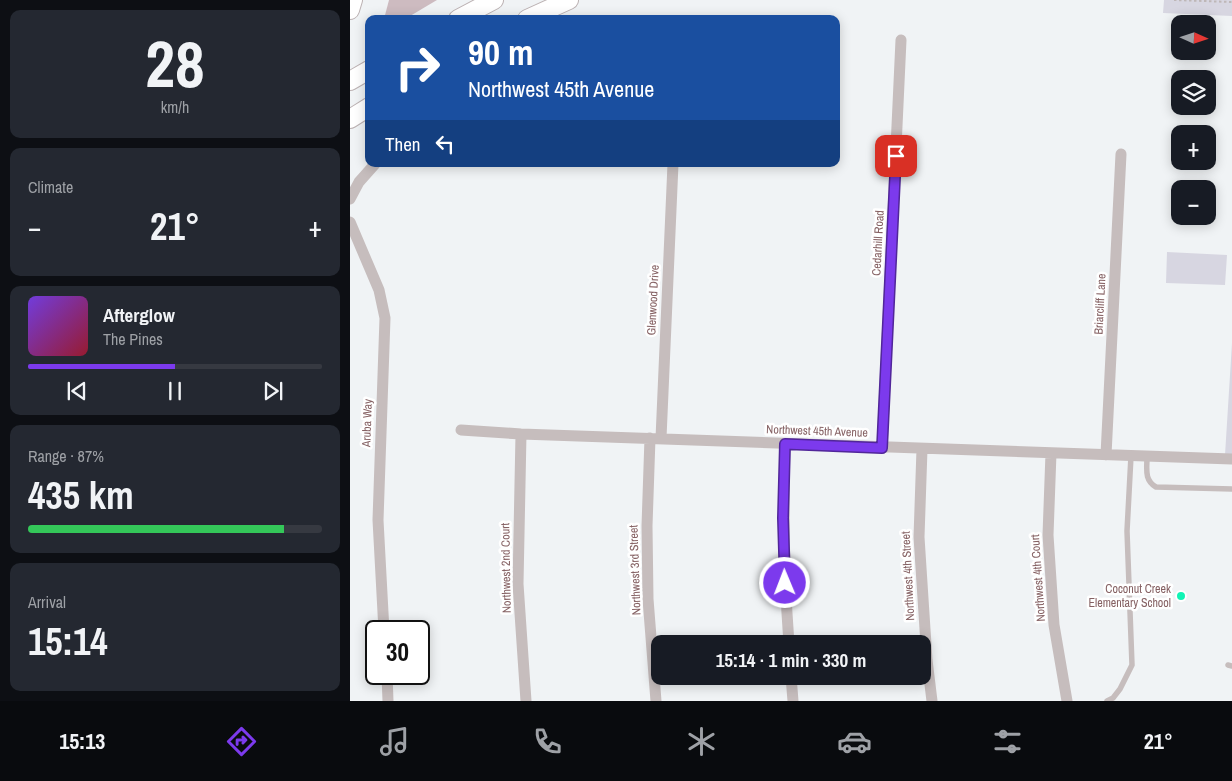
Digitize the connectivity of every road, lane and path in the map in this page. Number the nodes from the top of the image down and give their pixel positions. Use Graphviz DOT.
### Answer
graph roads {
  1 [pos="354,0"];
  2 [pos="476,0"];
  3 [pos="494,0"];
  4 [pos="569,0"];
  5 [pos="1174,0"];
  6 [pos="1232,2"];
  7 [pos="350,10"];
  8 [pos="463,15"];
  9 [pos="466,15"];
  10 [pos="536,15"];
  11 [pos="901,40"];
  12 [pos="365,72"];
  13 [pos="350,80"];
  14 [pos="365,110"];
  15 [pos="350,119"];
  16 [pos="1121,154"];
  17 [pos="372,167"];
  18 [pos="673,167"];
  19 [pos="350,198"];
  20 [pos="350,222"];
  21 [pos="461,430"];
  22 [pos="521,434"];
  23 [pos="655,438"];
  24 [pos="785,444"];
  25 [pos="882,448"];
  26 [pos="922,449"];
  27 [pos="1051,453"];
  28 [pos="1106,455"];
  29 [pos="1131,456"];
  30 [pos="1147,456"];
  31 [pos="1232,459"];
  32 [pos="1232,489"];
  33 [pos="383,620"];
  34 [pos="788,635"];
  35 [pos="387,685"];
  36 [pos="792,685"];
  37 [pos="388,701"];
  38 [pos="526,701"];
  39 [pos="656,701"];
  40 [pos="793,701"];
  41 [pos="932,701"];
  42 [pos="1067,701"];
  43 [pos="1107,701"];
  1 -- 7 [label="main road"];
  2 -- 8 [label="main road"];
  3 -- 9 [label="main road"];
  4 -- 10 [label="main road"];
  5 -- 6 [label="path"];
  11 -- 25 [label="street, Cedarhill Road"];
  12 -- 13 [label="main road"];
  14 -- 15 [label="main road"];
  16 -- 28 [label="street, Briarcliff Lane"];
  17 -- 19 [label="street"];
  18 -- 23 [label="street, Glenwood Drive"];
  20 -- 33 [label="street, Aruba Way"];
  21 -- 22 [label="street, Northwest 45th Avenue"];
  22 -- 23 [label="street, Northwest 45th Avenue"];
  22 -- 38 [label="street, Northwest 2nd Court"];
  23 -- 24 [label="street, Northwest 45th Avenue"];
  23 -- 39 [label="street, Northwest 3rd Street"];
  24 -- 25 [label="street, Northwest 45th Avenue"];
  24 -- 34 [label="street"];
  25 -- 26 [label="street, Northwest 45th Avenue"];
  26 -- 27 [label="street, Northwest 45th Avenue"];
  26 -- 41 [label="street, Northwest 4th Street"];
  27 -- 28 [label="street, Northwest 45th Avenue"];
  27 -- 42 [label="street, Northwest 4th Court"];
  28 -- 29 [label="street, Northwest 45th Avenue"];
  29 -- 30 [label="street, Northwest 45th Avenue"];
  29 -- 43 [label="lane"];
  30 -- 31 [label="street, Northwest 45th Avenue"];
  30 -- 32 [label="lane"];
  35 -- 37 [label="street"];
  36 -- 40 [label="street"];
}
